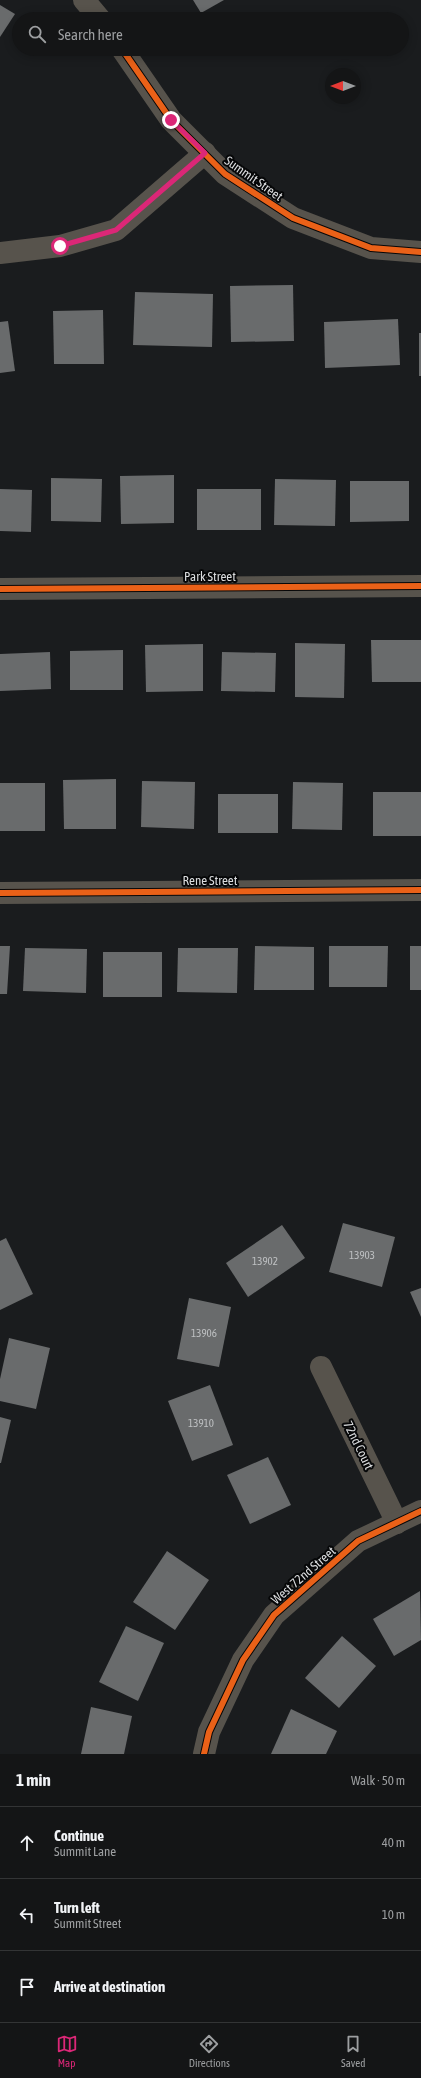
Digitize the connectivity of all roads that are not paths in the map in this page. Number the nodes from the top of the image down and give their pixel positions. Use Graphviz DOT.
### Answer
graph roads {
  1 [pos="84,0"];
  2 [pos="94,12"];
  3 [pos="127,56"];
  4 [pos="205,153"];
  5 [pos="421,252"];
  6 [pos="0,253"];
  7 [pos="421,586"];
  8 [pos="0,589"];
  9 [pos="421,890"];
  10 [pos="0,893"];
  11 [pos="320,1367"];
  12 [pos="421,1511"];
  13 [pos="396,1523"];
  14 [pos="204,1754"];
  1 -- 2 [label="street"];
  3 -- 4 [label="street, Summit Street"];
  4 -- 5 [label="street, Summit Street"];
  4 -- 6 [label="street"];
  7 -- 8 [label="street, Park Street"];
  9 -- 10 [label="street, Rene Street"];
  11 -- 13 [label="street, 72nd Court"];
  12 -- 13 [label="street, West 72nd Street"];
  13 -- 14 [label="street, West 72nd Street"];
}
